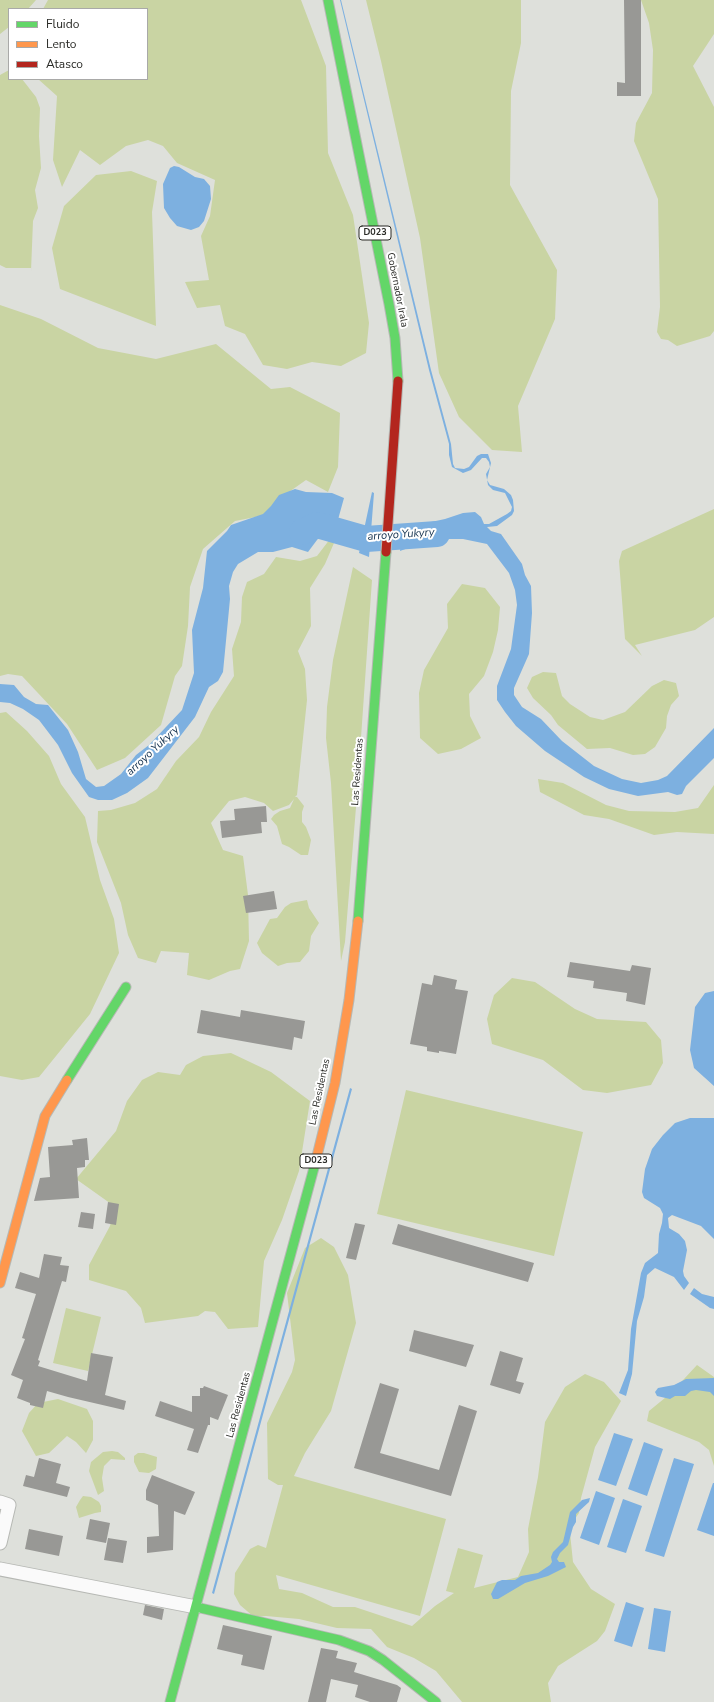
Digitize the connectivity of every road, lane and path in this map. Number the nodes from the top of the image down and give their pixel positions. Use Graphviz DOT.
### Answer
graph roads {
  1 [pos="328,0"];
  2 [pos="392,469"];
  3 [pos="126,987"];
  4 [pos="0,1283"];
  5 [pos="0,1502"];
  6 [pos="0,1542"];
  7 [pos="0,1569"];
  8 [pos="196,1608"];
  9 [pos="170,1702"];
  10 [pos="436,1702"];
  1 -- 2 [label="main road, Gobernador Irala / D023"];
  2 -- 8 [label="main road, Las Residentas / D023"];
  3 -- 4 [label="main road"];
  5 -- 6 [label="street"];
  7 -- 8 [label="street"];
  8 -- 9 [label="main road, Las Residentas / D023"];
  8 -- 10 [label="main road"];
}
